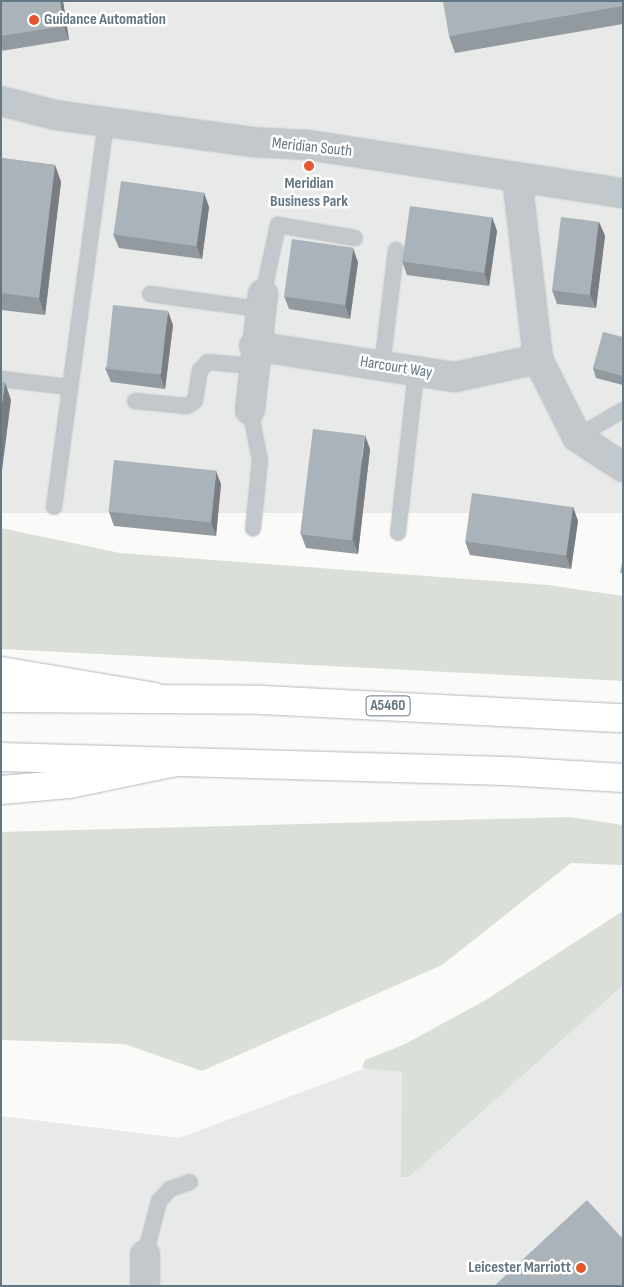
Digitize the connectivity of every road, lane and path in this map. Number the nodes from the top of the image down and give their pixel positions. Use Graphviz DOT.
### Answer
graph roads {
  1 [pos="1,101"];
  2 [pos="106,121"];
  3 [pos="517,177"];
  4 [pos="623,193"];
  5 [pos="355,238"];
  6 [pos="396,250"];
  7 [pos="150,294"];
  8 [pos="262,302"];
  9 [pos="253,356"];
  10 [pos="538,358"];
  11 [pos="382,366"];
  12 [pos="416,373"];
  13 [pos="1,379"];
  14 [pos="70,387"];
  15 [pos="135,401"];
  16 [pos="250,410"];
  17 [pos="623,410"];
  18 [pos="577,437"];
  19 [pos="623,468"];
  20 [pos="54,507"];
  21 [pos="253,529"];
  22 [pos="398,533"];
  23 [pos="1,671"];
  24 [pos="154,697"];
  25 [pos="1,698"];
  26 [pos="623,718"];
  27 [pos="1,757"];
  28 [pos="176,762"];
  29 [pos="623,778"];
  30 [pos="1,790"];
  31 [pos="190,1182"];
  32 [pos="146,1255"];
  33 [pos="145,1286"];
  1 -- 2 [label="street, Meridian South"];
  2 -- 3 [label="street, Meridian South"];
  2 -- 14 [label="lane"];
  3 -- 4 [label="street, Meridian South"];
  3 -- 10 [label="street"];
  5 -- 8 [label="lane"];
  6 -- 11 [label="lane"];
  7 -- 8 [label="lane"];
  8 -- 9 [label="street"];
  9 -- 11 [label="street, Harcourt Way"];
  9 -- 15 [label="lane"];
  9 -- 16 [label="street"];
  10 -- 12 [label="street, Harcourt Way"];
  10 -- 18 [label="street"];
  11 -- 12 [label="street, Harcourt Way"];
  12 -- 22 [label="lane"];
  13 -- 14 [label="lane"];
  14 -- 20 [label="lane"];
  16 -- 21 [label="lane"];
  17 -- 18 [label="lane"];
  18 -- 19 [label="street"];
  23 -- 24 [label="highway"];
  24 -- 25 [label="highway, A5460"];
  24 -- 26 [label="highway, A5460"];
  27 -- 28 [label="highway"];
  28 -- 29 [label="highway"];
  28 -- 30 [label="highway"];
  31 -- 32 [label="lane"];
  32 -- 33 [label="street"];
}
